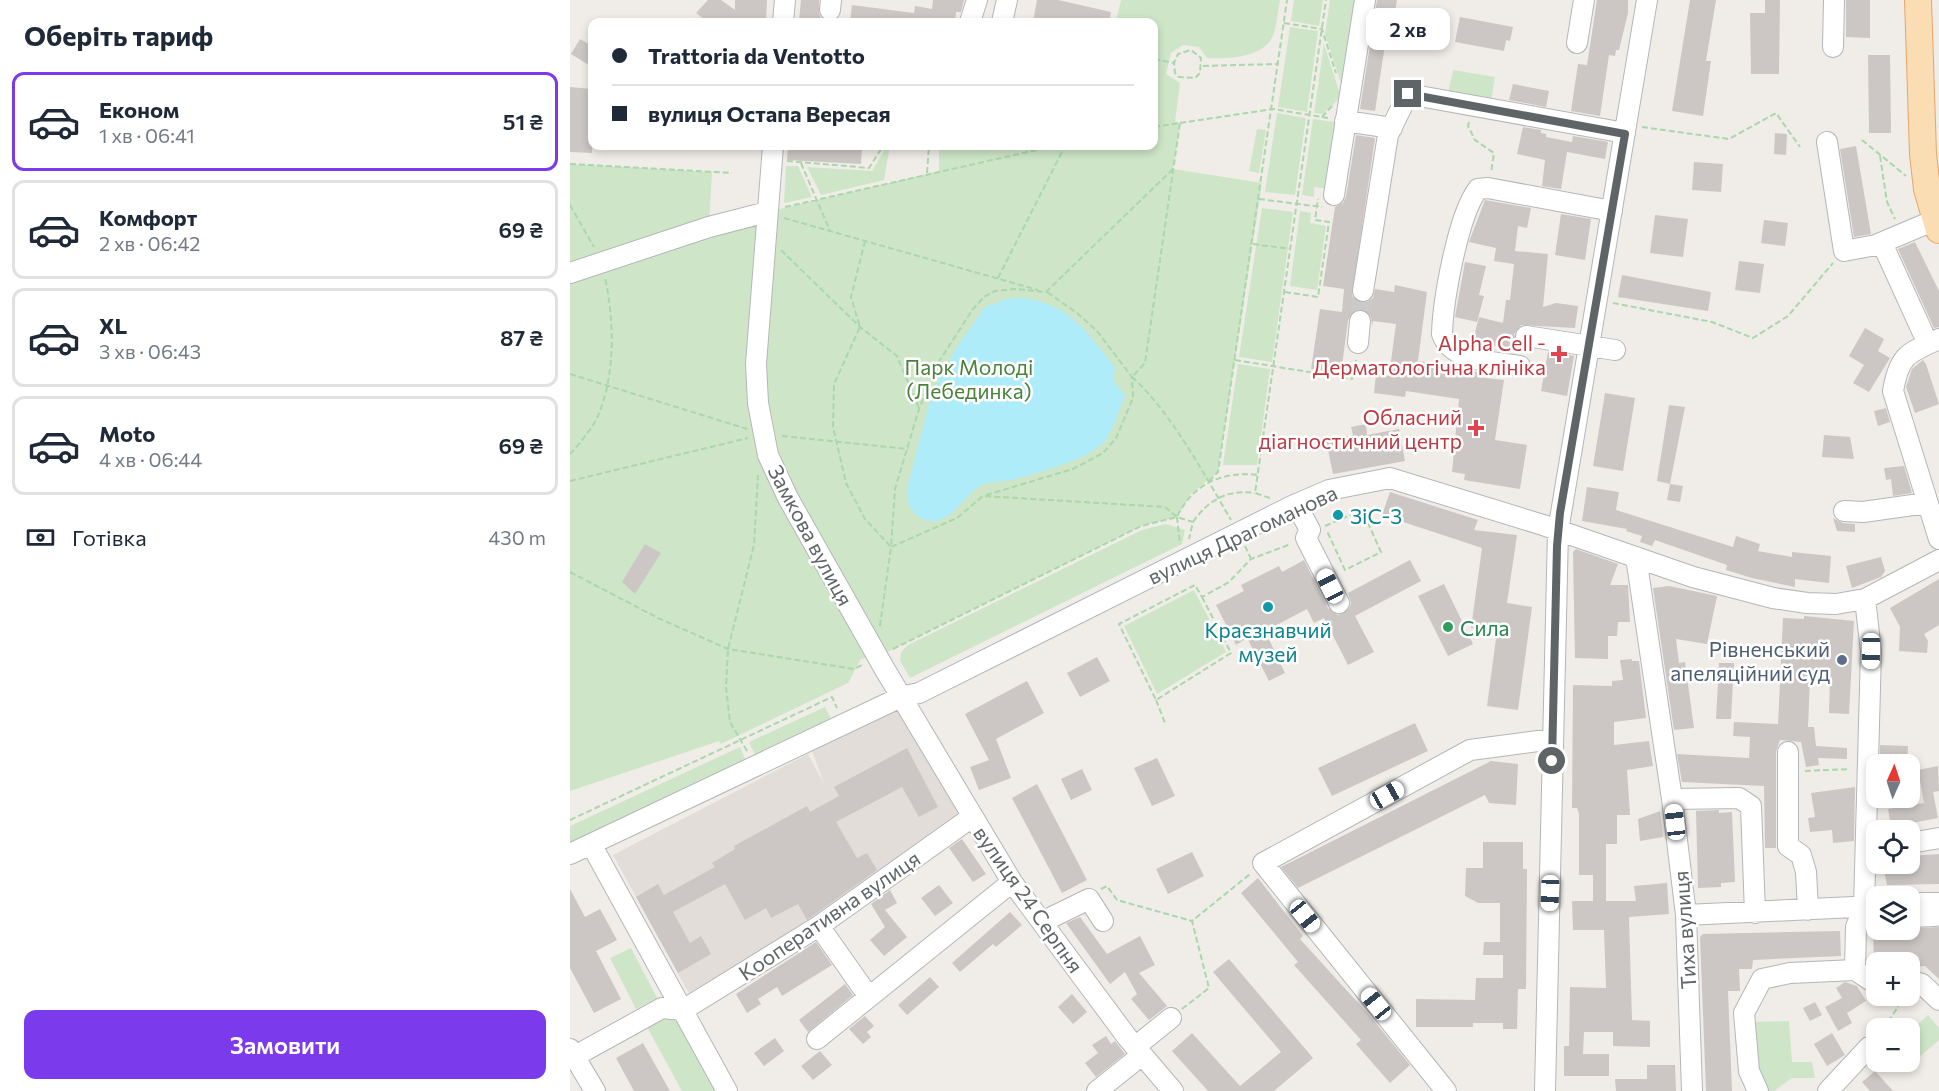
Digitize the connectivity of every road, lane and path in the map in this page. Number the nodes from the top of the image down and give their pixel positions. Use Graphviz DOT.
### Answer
graph roads {
  1 [pos="785,0"];
  2 [pos="976,0"];
  3 [pos="1007,0"];
  4 [pos="1287,0"];
  5 [pos="1326,0"];
  6 [pos="1365,0"];
  7 [pos="1584,0"];
  8 [pos="1647,0"];
  9 [pos="1834,0"];
  10 [pos="1918,0"];
  11 [pos="783,18"];
  12 [pos="971,18"];
  13 [pos="1003,18"];
  14 [pos="1284,23"];
  15 [pos="1322,29"];
  16 [pos="1576,43"];
  17 [pos="1833,47"];
  18 [pos="1158,59"];
  19 [pos="1174,63"];
  20 [pos="1277,64"];
  21 [pos="1203,66"];
  22 [pos="1338,78"];
  23 [pos="1474,106"];
  24 [pos="1273,109"];
  25 [pos="1310,115"];
  26 [pos="1346,121"];
  27 [pos="1180,123"];
  28 [pos="1158,126"];
  29 [pos="1392,128"];
  30 [pos="1632,130"];
  31 [pos="1862,140"];
  32 [pos="1827,142"];
  33 [pos="1800,147"];
  34 [pos="880,150"];
  35 [pos="928,150"];
  36 [pos="1036,150"];
  37 [pos="1063,150"];
  38 [pos="777,153"];
  39 [pos="1880,156"];
  40 [pos="801,163"];
  41 [pos="570,164"];
  42 [pos="1173,169"];
  43 [pos="732,173"];
  44 [pos="927,174"];
  45 [pos="1924,184"];
  46 [pos="1488,188"];
  47 [pos="1259,199"];
  48 [pos="818,200"];
  49 [pos="1328,201"];
  50 [pos="1298,203"];
  51 [pos="570,205"];
  52 [pos="1317,206"];
  53 [pos="1612,211"];
  54 [pos="767,212"];
  55 [pos="1937,225"];
  56 [pos="830,231"];
  57 [pos="1907,232"];
  58 [pos="865,240"];
  59 [pos="1882,243"];
  60 [pos="1252,244"];
  61 [pos="1291,249"];
  62 [pos="1844,251"];
  63 [pos="775,258"];
  64 [pos="603,262"];
  65 [pos="570,273"];
  66 [pos="998,278"];
  67 [pos="1363,291"];
  68 [pos="1046,292"];
  69 [pos="1285,292"];
  70 [pos="1596,302"];
  71 [pos="1360,321"];
  72 [pos="860,327"];
  73 [pos="1527,336"];
  74 [pos="1931,336"];
  75 [pos="1358,343"];
  76 [pos="1588,345"];
  77 [pos="1616,350"];
  78 [pos="1235,360"];
  79 [pos="1274,366"];
  80 [pos="1520,366"];
  81 [pos="570,374"];
  82 [pos="1132,377"];
  83 [pos="605,387"];
  84 [pos="919,409"];
  85 [pos="771,438"];
  86 [pos="837,443"];
  87 [pos="908,449"];
  88 [pos="570,454"];
  89 [pos="759,466"];
  90 [pos="1259,475"];
  91 [pos="570,481"];
  92 [pos="1209,481"];
  93 [pos="1255,493"];
  94 [pos="983,496"];
  95 [pos="1264,496"];
  96 [pos="1218,498"];
  97 [pos="1927,503"];
  98 [pos="1294,505"];
  99 [pos="1362,510"];
  100 [pos="1844,511"];
  101 [pos="1177,516"];
  102 [pos="1193,522"];
  103 [pos="1233,522"];
  104 [pos="1558,531"];
  105 [pos="1306,538"];
  106 [pos="1939,539"];
  107 [pos="1188,543"];
  108 [pos="891,547"];
  109 [pos="1180,547"];
  110 [pos="1636,557"];
  111 [pos="1939,560"];
  112 [pos="570,572"];
  113 [pos="1202,597"];
  114 [pos="1865,599"];
  115 [pos="1339,603"];
  116 [pos="873,619"];
  117 [pos="886,643"];
  118 [pos="728,649"];
  119 [pos="868,662"];
  120 [pos="901,697"];
  121 [pos="1156,700"];
  122 [pos="1165,723"];
  123 [pos="845,724"];
  124 [pos="1553,739"];
  125 [pos="741,740"];
  126 [pos="1788,752"];
  127 [pos="1868,754"];
  128 [pos="756,767"];
  129 [pos="1866,769"];
  130 [pos="1788,772"];
  131 [pos="1672,799"];
  132 [pos="972,817"];
  133 [pos="570,820"];
  134 [pos="1939,838"];
  135 [pos="1920,841"];
  136 [pos="591,844"];
  137 [pos="570,854"];
  138 [pos="1263,863"];
  139 [pos="1012,882"];
  140 [pos="1124,900"];
  141 [pos="1920,905"];
  142 [pos="1937,909"];
  143 [pos="1808,910"];
  144 [pos="1755,913"];
  145 [pos="1866,913"];
  146 [pos="1686,915"];
  147 [pos="1920,915"];
  148 [pos="1866,916"];
  149 [pos="1103,921"];
  150 [pos="1192,921"];
  151 [pos="1042,922"];
  152 [pos="819,926"];
  153 [pos="1855,970"];
  154 [pos="1866,977"];
  155 [pos="1920,984"];
  156 [pos="869,997"];
  157 [pos="1939,1000"];
  158 [pos="683,1010"];
  159 [pos="1171,1018"];
  160 [pos="817,1039"];
  161 [pos="1866,1050"];
  162 [pos="1139,1051"];
  163 [pos="572,1053"];
  164 [pos="595,1091"];
  165 [pos="727,1091"];
  166 [pos="1097,1091"];
  167 [pos="1173,1091"];
  168 [pos="1446,1091"];
  169 [pos="1545,1091"];
  170 [pos="1692,1091"];
  171 [pos="1758,1091"];
  172 [pos="1828,1091"];
  1 -- 11 [label="street"];
  2 -- 12 [label="street"];
  3 -- 13 [label="street"];
  4 -- 14 [label="path"];
  5 -- 15 [label="path"];
  6 -- 26 [label="street"];
  7 -- 16 [label="street"];
  8 -- 30 [label="street"];
  9 -- 17 [label="street"];
  10 -- 45 [label="main road"];
  14 -- 15 [label="path"];
  14 -- 20 [label="path"];
  15 -- 22 [label="path"];
  15 -- 25 [label="path"];
  18 -- 19 [label="path"];
  19 -- 21 [label="path"];
  19 -- 21 [label="path"];
  20 -- 21 [label="path"];
  20 -- 24 [label="path"];
  23 -- 29 [label="street"];
  23 -- 30 [label="street"];
  23 -- 46 [label="path"];
  24 -- 25 [label="path"];
  24 -- 27 [label="path"];
  24 -- 47 [label="path"];
  25 -- 26 [label="path"];
  25 -- 50 [label="path"];
  26 -- 29 [label="street"];
  26 -- 49 [label="street"];
  27 -- 28 [label="path"];
  27 -- 42 [label="path"];
  29 -- 67 [label="street"];
  30 -- 33 [label="path"];
  30 -- 53 [label="street"];
  31 -- 39 [label="path"];
  32 -- 62 [label="street"];
  34 -- 40 [label="path"];
  35 -- 44 [label="path"];
  36 -- 44 [label="path"];
  37 -- 66 [label="path"];
  38 -- 40 [label="path"];
  38 -- 54 [label="street, Замкова вулиця"];
  39 -- 45 [label="path"];
  39 -- 57 [label="path"];
  40 -- 48 [label="path"];
  41 -- 43 [label="path"];
  42 -- 68 [label="path"];
  42 -- 82 [label="path"];
  44 -- 48 [label="path"];
  45 -- 55 [label="main road"];
  46 -- 53 [label="street"];
  46 -- 80 [label="street"];
  47 -- 50 [label="path"];
  47 -- 60 [label="path"];
  48 -- 54 [label="path"];
  48 -- 56 [label="path"];
  49 -- 52 [label="path"];
  50 -- 52 [label="path"];
  50 -- 61 [label="path"];
  51 -- 64 [label="path"];
  52 -- 69 [label="path"];
  53 -- 70 [label="street"];
  54 -- 56 [label="path"];
  54 -- 64 [label="street"];
  54 -- 85 [label="street, Замкова вулиця"];
  55 -- 57 [label="street"];
  56 -- 58 [label="path"];
  57 -- 59 [label="street"];
  58 -- 66 [label="path"];
  58 -- 72 [label="path"];
  59 -- 62 [label="street"];
  59 -- 74 [label="street"];
  60 -- 61 [label="path"];
  60 -- 78 [label="path"];
  61 -- 69 [label="path"];
  62 -- 70 [label="path"];
  63 -- 72 [label="path"];
  64 -- 65 [label="street"];
  64 -- 83 [label="path"];
  66 -- 68 [label="path"];
  68 -- 82 [label="path"];
  68 -- 84 [label="path"];
  69 -- 79 [label="path"];
  70 -- 76 [label="street"];
  71 -- 75 [label="street"];
  72 -- 84 [label="path"];
  72 -- 86 [label="path"];
  73 -- 76 [label="street"];
  74 -- 97 [label="street"];
  75 -- 79 [label="path"];
  76 -- 77 [label="street"];
  76 -- 104 [label="street"];
  78 -- 79 [label="path"];
  78 -- 92 [label="path"];
  79 -- 90 [label="path"];
  81 -- 83 [label="path"];
  82 -- 92 [label="path"];
  82 -- 94 [label="path"];
  83 -- 85 [label="path"];
  83 -- 88 [label="path"];
  84 -- 87 [label="path"];
  85 -- 86 [label="path"];
  85 -- 91 [label="path"];
  85 -- 120 [label="street, Замкова вулиця"];
  86 -- 87 [label="path"];
  86 -- 108 [label="path"];
  87 -- 108 [label="path"];
  89 -- 118 [label="path"];
  90 -- 92 [label="path"];
  90 -- 93 [label="path"];
  92 -- 96 [label="path"];
  92 -- 101 [label="path"];
  93 -- 95 [label="path"];
  93 -- 96 [label="path"];
  94 -- 101 [label="path"];
  94 -- 108 [label="path"];
  96 -- 102 [label="path"];
  96 -- 103 [label="path"];
  97 -- 100 [label="street"];
  97 -- 106 [label="street"];
  98 -- 104 [label="street, вулиця Драгоманова"];
  98 -- 105 [label="street"];
  98 -- 120 [label="street, вулиця Драгоманова"];
  99 -- 99 [label="path"];
  101 -- 102 [label="path"];
  101 -- 109 [label="path"];
  101 -- 117 [label="path"];
  102 -- 107 [label="path"];
  104 -- 110 [label="street, вулиця Драгоманова"];
  104 -- 124 [label="street"];
  105 -- 113 [label="path"];
  105 -- 115 [label="street"];
  108 -- 116 [label="path"];
  110 -- 114 [label="street, вулиця Драгоманова"];
  110 -- 131 [label="street, Тиха вулиця"];
  111 -- 114 [label="street, вулиця Драгоманова"];
  112 -- 118 [label="path"];
  113 -- 121 [label="path"];
  113 -- 121 [label="path"];
  114 -- 127 [label="street"];
  118 -- 119 [label="path"];
  118 -- 125 [label="path"];
  120 -- 123 [label="street, вулиця Драгоманова"];
  120 -- 132 [label="street, вулиця 24 Серпня"];
  121 -- 122 [label="path"];
  123 -- 125 [label="path"];
  123 -- 128 [label="street, вулиця Драгоманова"];
  124 -- 138 [label="street"];
  124 -- 169 [label="street"];
  125 -- 128 [label="path"];
  125 -- 133 [label="path"];
  126 -- 130 [label="street"];
  128 -- 136 [label="street, вулиця Драгоманова"];
  129 -- 130 [label="path"];
  130 -- 143 [label="street"];
  131 -- 144 [label="street"];
  131 -- 146 [label="street, Тиха вулиця"];
  132 -- 139 [label="street, вулиця 24 Серпня"];
  132 -- 152 [label="street, Кооперативна вулиця"];
  134 -- 135 [label="street"];
  136 -- 137 [label="street, вулиця Драгоманова"];
  136 -- 158 [label="street"];
  138 -- 150 [label="path"];
  138 -- 168 [label="street"];
  139 -- 151 [label="street, вулиця 24 Серпня"];
  139 -- 156 [label="street"];
  140 -- 150 [label="path"];
  141 -- 142 [label="street"];
  142 -- 147 [label="street"];
  143 -- 144 [label="street"];
  143 -- 145 [label="street"];
  144 -- 146 [label="street"];
  146 -- 170 [label="street, Тиха вулиця"];
  148 -- 153 [label="street"];
  149 -- 151 [label="street"];
  150 -- 159 [label="path"];
  151 -- 162 [label="street, вулиця 24 Серпня"];
  152 -- 156 [label="street"];
  152 -- 158 [label="street, Кооперативна вулиця"];
  153 -- 154 [label="street"];
  153 -- 171 [label="street"];
  155 -- 157 [label="street"];
  156 -- 160 [label="street"];
  158 -- 163 [label="street"];
  158 -- 165 [label="street"];
  159 -- 162 [label="street"];
  161 -- 172 [label="street"];
  162 -- 166 [label="street"];
  162 -- 167 [label="street, вулиця 24 Серпня"];
  163 -- 164 [label="street"];
}
